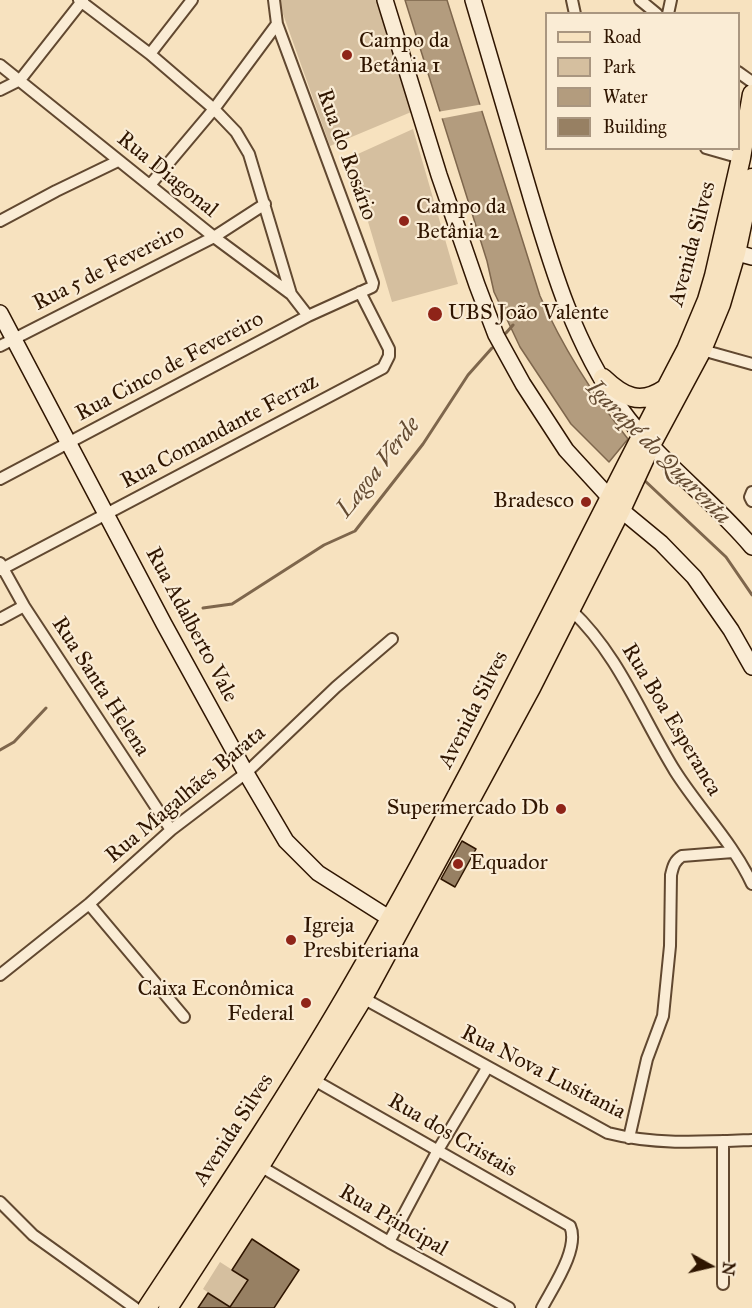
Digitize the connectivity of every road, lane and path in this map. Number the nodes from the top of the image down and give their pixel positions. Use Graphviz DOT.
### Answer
graph roads {
  1 [pos="192,0"];
  2 [pos="274,0"];
  3 [pos="385,0"];
  4 [pos="473,0"];
  5 [pos="640,0"];
  6 [pos="81,1"];
  7 [pos="655,12"];
  8 [pos="277,24"];
  9 [pos="150,54"];
  10 [pos="0,65"];
  11 [pos="20,80"];
  12 [pos="0,90"];
  13 [pos="752,94"];
  14 [pos="214,109"];
  15 [pos="713,150"];
  16 [pos="741,158"];
  17 [pos="118,161"];
  18 [pos="752,178"];
  19 [pos="150,185"];
  20 [pos="265,204"];
  21 [pos="0,222"];
  22 [pos="213,237"];
  23 [pos="736,253"];
  24 [pos="360,292"];
  25 [pos="291,294"];
  26 [pos="0,313"];
  27 [pos="308,316"];
  28 [pos="15,338"];
  29 [pos="0,346"];
  30 [pos="702,350"];
  31 [pos="752,364"];
  32 [pos="603,378"];
  33 [pos="665,389"];
  34 [pos="68,442"];
  35 [pos="645,444"];
  36 [pos="0,479"];
  37 [pos="752,492"];
  38 [pos="752,501"];
  39 [pos="615,505"];
  40 [pos="105,514"];
  41 [pos="752,547"];
  42 [pos="1,567"];
  43 [pos="24,606"];
  44 [pos="571,610"];
  45 [pos="0,619"];
  46 [pos="392,639"];
  47 [pos="752,667"];
  48 [pos="246,773"];
  49 [pos="171,830"];
  50 [pos="733,852"];
  51 [pos="752,884"];
  52 [pos="89,904"];
  53 [pos="389,918"];
  54 [pos="0,975"];
  55 [pos="363,998"];
  56 [pos="184,1017"];
  57 [pos="487,1068"];
  58 [pos="314,1080"];
  59 [pos="629,1138"];
  60 [pos="752,1140"];
  61 [pos="723,1141"];
  62 [pos="438,1150"];
  63 [pos="260,1166"];
  64 [pos="0,1202"];
  65 [pos="389,1242"];
  66 [pos="723,1284"];
  67 [pos="135,1308"];
  68 [pos="147,1308"];
  69 [pos="168,1308"];
  70 [pos="509,1308"];
  71 [pos="542,1308"];
  1 -- 9 [label="street"];
  2 -- 8 [label="street, Rua do Rosário"];
  3 -- 39 [label="street"];
  4 -- 32 [label="street"];
  5 -- 7 [label="street"];
  6 -- 9 [label="street"];
  6 -- 11 [label="street"];
  8 -- 14 [label="street"];
  8 -- 24 [label="street, Rua do Rosário"];
  9 -- 14 [label="street"];
  10 -- 11 [label="street, Rua Diagonal"];
  11 -- 12 [label="street"];
  11 -- 17 [label="street, Rua Diagonal"];
  13 -- 16 [label="main road, Avenida Silves"];
  14 -- 19 [label="street"];
  14 -- 20 [label="street"];
  15 -- 16 [label="street"];
  16 -- 23 [label="main road, Avenida Silves"];
  17 -- 19 [label="street, Rua Diagonal"];
  17 -- 21 [label="street"];
  18 -- 23 [label="main road, Avenida Silves"];
  19 -- 22 [label="street, Rua Diagonal"];
  20 -- 22 [label="street, Rua 5 de Fevereiro"];
  20 -- 25 [label="street"];
  22 -- 25 [label="street, Rua Diagonal"];
  22 -- 28 [label="street, Rua 5 de Fevereiro"];
  23 -- 30 [label="main road, Avenida Silves"];
  23 -- 33 [label="main road, Avenida Silves"];
  24 -- 27 [label="street, Rua Cinco de Fevereiro"];
  24 -- 40 [label="street, Rua Comandante Ferraz"];
  25 -- 27 [label="street, Rua Diagonal"];
  26 -- 28 [label="street, Rua Adalberto Vale"];
  27 -- 34 [label="street, Rua Cinco de Fevereiro"];
  28 -- 29 [label="street, Rua 5 de Fevereiro"];
  28 -- 34 [label="street, Rua Adalberto Vale"];
  30 -- 31 [label="street"];
  30 -- 35 [label="main road, Avenida Silves"];
  32 -- 33 [label="main road"];
  32 -- 35 [label="street"];
  33 -- 35 [label="main road, Avenida Silves"];
  34 -- 36 [label="street, Rua Cinco de Fevereiro"];
  34 -- 40 [label="street, Rua Adalberto Vale"];
  35 -- 39 [label="main road, Avenida Silves"];
  35 -- 41 [label="street"];
  37 -- 38 [label="street"];
  39 -- 44 [label="main road, Avenida Silves"];
  39 -- 47 [label="street"];
  39 -- 53 [label="main road, Avenida Silves"];
  40 -- 42 [label="street, Rua Comandante Ferraz"];
  40 -- 48 [label="street, Rua Adalberto Vale"];
  42 -- 43 [label="street, Rua Santa Helena"];
  43 -- 45 [label="street"];
  43 -- 49 [label="street, Rua Santa Helena"];
  44 -- 50 [label="street, Rua Boa Esperanca"];
  44 -- 55 [label="main road, Avenida Silves"];
  46 -- 48 [label="street, Rua Magalhães Barata"];
  48 -- 49 [label="street, Rua Magalhães Barata"];
  48 -- 53 [label="street, Rua Adalberto Vale"];
  49 -- 52 [label="street, Rua Magalhães Barata"];
  50 -- 51 [label="street, Rua Boa Esperanca"];
  50 -- 59 [label="street"];
  52 -- 54 [label="street, Rua Magalhães Barata"];
  52 -- 56 [label="street"];
  53 -- 68 [label="main road, Avenida Silves"];
  55 -- 57 [label="street, Rua Nova Lusitania"];
  55 -- 58 [label="main road, Avenida Silves"];
  57 -- 59 [label="street, Rua Nova Lusitania"];
  57 -- 62 [label="street"];
  58 -- 62 [label="street, Rua dos Cristais"];
  58 -- 63 [label="main road, Avenida Silves"];
  59 -- 61 [label="street, Rua Nova Lusitania"];
  60 -- 61 [label="street, Rua Nova Lusitania"];
  61 -- 66 [label="street"];
  62 -- 65 [label="street"];
  62 -- 71 [label="street, Rua dos Cristais"];
  63 -- 65 [label="street, Rua Principal"];
  63 -- 69 [label="main road, Avenida Silves"];
  64 -- 67 [label="street"];
  65 -- 70 [label="street, Rua Principal"];
}
